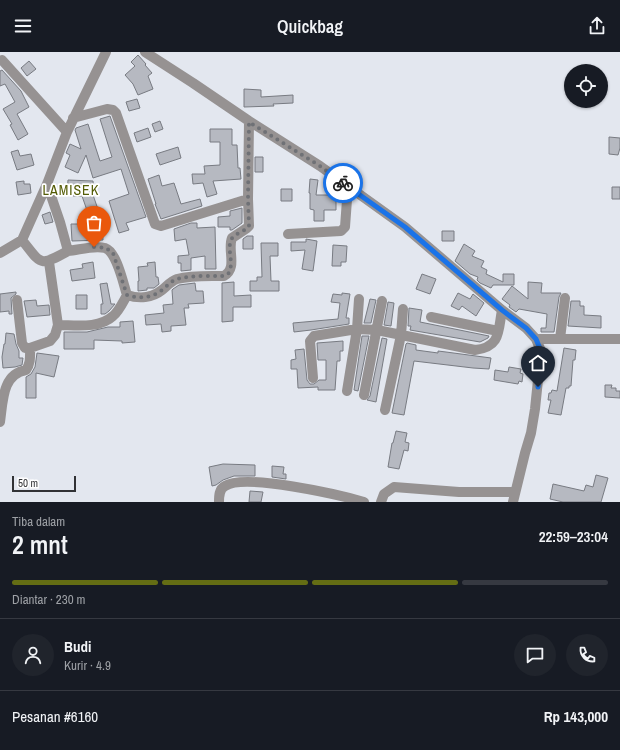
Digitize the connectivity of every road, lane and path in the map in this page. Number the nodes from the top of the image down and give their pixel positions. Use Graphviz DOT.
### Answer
graph roads {
  1 [pos="106,52"];
  2 [pos="145,52"];
  3 [pos="2,60"];
  4 [pos="73,118"];
  5 [pos="249,122"];
  6 [pos="67,132"];
  7 [pos="46,184"];
  8 [pos="348,186"];
  9 [pos="248,199"];
  10 [pos="288,234"];
  11 [pos="22,240"];
  12 [pos="68,251"];
  13 [pos="0,253"];
  14 [pos="49,262"];
  15 [pos="127,295"];
  16 [pos="564,298"];
  17 [pos="359,299"];
  18 [pos="17,300"];
  19 [pos="382,301"];
  20 [pos="403,309"];
  21 [pos="502,310"];
  22 [pos="431,317"];
  23 [pos="58,325"];
  24 [pos="357,329"];
  25 [pos="377,330"];
  26 [pos="498,331"];
  27 [pos="401,335"];
  28 [pos="536,339"];
  29 [pos="560,339"];
  30 [pos="620,339"];
  31 [pos="30,348"];
  32 [pos="313,378"];
  33 [pos="347,392"];
  34 [pos="364,395"];
  35 [pos="385,410"];
  36 [pos="0,422"];
  37 [pos="459,497"];
  38 [pos="513,497"];
  39 [pos="219,502"];
  40 [pos="364,502"];
  41 [pos="381,502"];
  1 -- 4 [label="street"];
  2 -- 5 [label="street"];
  3 -- 6 [label="street"];
  4 -- 6 [label="street"];
  4 -- 9 [label="street"];
  5 -- 8 [label="street"];
  5 -- 9 [label="street"];
  6 -- 7 [label="street"];
  7 -- 11 [label="street"];
  7 -- 12 [label="street"];
  8 -- 10 [label="street"];
  8 -- 21 [label="street"];
  9 -- 15 [label="street"];
  11 -- 13 [label="street"];
  11 -- 14 [label="street"];
  12 -- 14 [label="street"];
  12 -- 15 [label="street"];
  14 -- 23 [label="street"];
  15 -- 23 [label="street"];
  16 -- 29 [label="street"];
  17 -- 24 [label="street"];
  18 -- 31 [label="street"];
  19 -- 25 [label="street"];
  20 -- 27 [label="street"];
  21 -- 26 [label="street"];
  21 -- 28 [label="street"];
  22 -- 26 [label="street"];
  23 -- 31 [label="street"];
  24 -- 25 [label="street"];
  24 -- 32 [label="street"];
  24 -- 33 [label="street"];
  25 -- 27 [label="street"];
  25 -- 34 [label="street"];
  26 -- 27 [label="street"];
  27 -- 35 [label="street"];
  28 -- 29 [label="street"];
  28 -- 38 [label="street"];
  29 -- 30 [label="street"];
  31 -- 36 [label="street"];
  37 -- 38 [label="street"];
  37 -- 41 [label="street"];
  39 -- 40 [label="street"];
}
